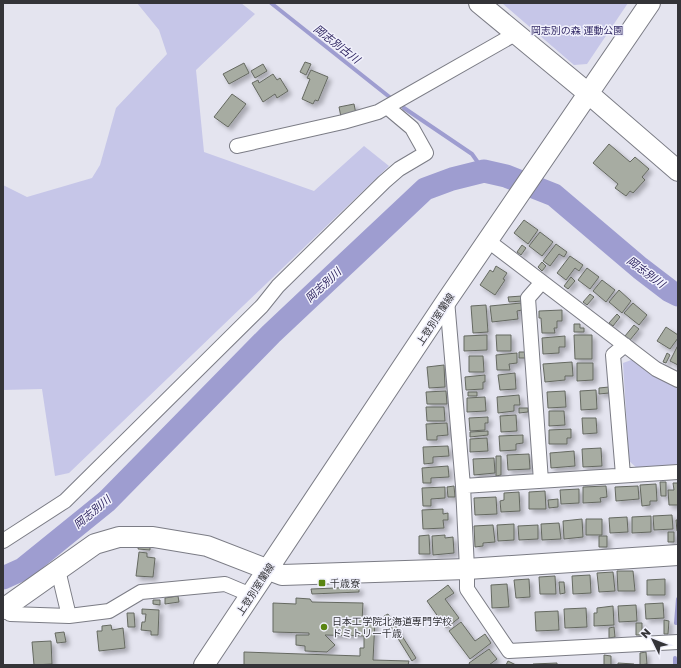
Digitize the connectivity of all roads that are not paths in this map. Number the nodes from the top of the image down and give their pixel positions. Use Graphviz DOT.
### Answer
graph roads {
  1 [pos="479,3"];
  2 [pos="650,3"];
  3 [pos="515,34"];
  4 [pos="589,94"];
  5 [pos="387,107"];
  6 [pos="237,146"];
  7 [pos="678,171"];
  8 [pos="487,240"];
  9 [pos="542,282"];
  10 [pos="447,300"];
  11 [pos="624,344"];
  12 [pos="678,380"];
  13 [pos="678,472"];
  14 [pos="623,475"];
  15 [pos="541,481"];
  16 [pos="463,486"];
  17 [pos="3,541"];
  18 [pos="678,555"];
  19 [pos="467,568"];
  20 [pos="58,570"];
  21 [pos="267,570"];
  22 [pos="251,595"];
  23 [pos="4,609"];
  24 [pos="68,616"];
  25 [pos="678,642"];
  26 [pos="204,665"];
  1 -- 3 [label="street"];
  2 -- 4 [label="street, 上登別室蘭線"];
  3 -- 4 [label="street"];
  3 -- 5 [label="street"];
  4 -- 7 [label="street"];
  4 -- 8 [label="street, 上登別室蘭線"];
  5 -- 6 [label="street"];
  5 -- 17 [label="street"];
  8 -- 9 [label="street"];
  8 -- 10 [label="street, 上登別室蘭線"];
  9 -- 11 [label="street"];
  9 -- 15 [label="street"];
  10 -- 16 [label="street"];
  10 -- 21 [label="street, 上登別室蘭線"];
  11 -- 12 [label="street"];
  11 -- 14 [label="street"];
  13 -- 14 [label="street"];
  14 -- 15 [label="street"];
  15 -- 16 [label="street"];
  16 -- 19 [label="street"];
  18 -- 19 [label="street"];
  19 -- 21 [label="street"];
  19 -- 25 [label="street"];
  20 -- 21 [label="street"];
  20 -- 23 [label="street"];
  20 -- 24 [label="street"];
  21 -- 22 [label="street, 上登別室蘭線"];
  22 -- 24 [label="street"];
  22 -- 26 [label="street, 上登別室蘭線"];
  23 -- 24 [label="street"];
}
